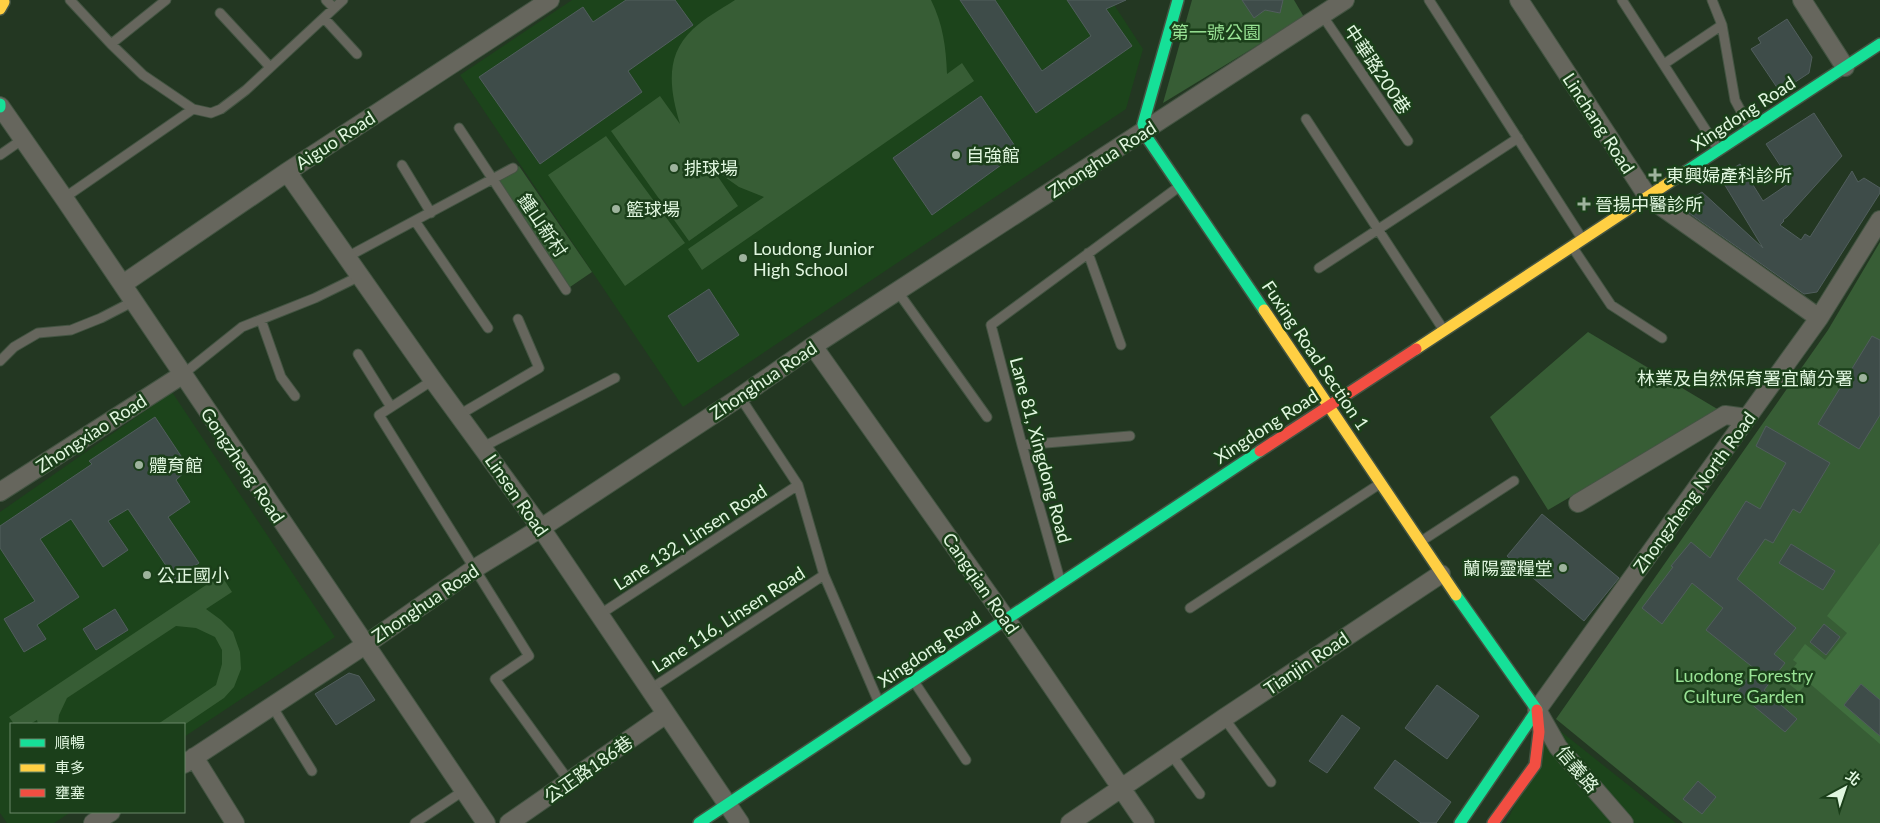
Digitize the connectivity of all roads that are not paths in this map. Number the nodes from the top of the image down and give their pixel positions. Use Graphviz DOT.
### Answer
graph roads {
  1 [pos="70,0"];
  2 [pos="166,0"];
  3 [pos="326,0"];
  4 [pos="343,0"];
  5 [pos="550,0"];
  6 [pos="1178,0"];
  7 [pos="1345,0"];
  8 [pos="1429,0"];
  9 [pos="1518,0"];
  10 [pos="1622,0"];
  11 [pos="1712,0"];
  12 [pos="1802,0"];
  13 [pos="334,8"];
  14 [pos="220,13"];
  15 [pos="1322,15"];
  16 [pos="324,18"];
  17 [pos="1722,25"];
  18 [pos="111,44"];
  19 [pos="1880,44"];
  20 [pos="357,54"];
  21 [pos="1664,64"];
  22 [pos="270,67"];
  23 [pos="1845,67"];
  24 [pos="0,106"];
  25 [pos="193,109"];
  26 [pos="1306,119"];
  27 [pos="459,128"];
  28 [pos="1751,130"];
  29 [pos="1144,131"];
  30 [pos="1518,138"];
  31 [pos="23,139"];
  32 [pos="1408,141"];
  33 [pos="1719,150"];
  34 [pos="0,155"];
  35 [pos="402,165"];
  36 [pos="513,168"];
  37 [pos="287,172"];
  38 [pos="492,179"];
  39 [pos="1181,186"];
  40 [pos="1648,197"];
  41 [pos="64,198"];
  42 [pos="431,213"];
  43 [pos="1880,220"];
  44 [pos="415,221"];
  45 [pos="1379,230"];
  46 [pos="1583,240"];
  47 [pos="1572,246"];
  48 [pos="1088,253"];
  49 [pos="347,257"];
  50 [pos="1319,268"];
  51 [pos="360,276"];
  52 [pos="123,284"];
  53 [pos="566,290"];
  54 [pos="898,292"];
  55 [pos="134,301"];
  56 [pos="1819,318"];
  57 [pos="261,320"];
  58 [pos="518,320"];
  59 [pos="488,328"];
  60 [pos="1444,331"];
  61 [pos="1662,338"];
  62 [pos="1121,345"];
  63 [pos="813,346"];
  64 [pos="358,354"];
  65 [pos="0,361"];
  66 [pos="182,375"];
  67 [pos="615,378"];
  68 [pos="433,380"];
  69 [pos="295,396"];
  70 [pos="740,397"];
  71 [pos="1328,406"];
  72 [pos="391,407"];
  73 [pos="459,415"];
  74 [pos="987,416"];
  75 [pos="1747,418"];
  76 [pos="1130,436"];
  77 [pos="1022,445"];
  78 [pos="482,447"];
  79 [pos="1514,481"];
  80 [pos="1380,484"];
  81 [pos="798,485"];
  82 [pos="0,492"];
  83 [pos="1578,503"];
  84 [pos="541,528"];
  85 [pos="1420,542"];
  86 [pos="474,569"];
  87 [pos="1441,574"];
  88 [pos="824,575"];
  89 [pos="1061,583"];
  90 [pos="1190,608"];
  91 [pos="599,615"];
  92 [pos="1006,619"];
  93 [pos="365,645"];
  94 [pos="914,680"];
  95 [pos="649,690"];
  96 [pos="879,703"];
  97 [pos="272,706"];
  98 [pos="1537,710"];
  99 [pos="666,714"];
  100 [pos="1224,718"];
  101 [pos="1171,754"];
  102 [pos="966,760"];
  103 [pos="189,761"];
  104 [pos="312,771"];
  105 [pos="569,781"];
  106 [pos="1271,782"];
  107 [pos="1121,788"];
  108 [pos="463,790"];
  109 [pos="1200,794"];
  110 [pos="728,804"];
  111 [pos="109,813"];
  112 [pos="94,823"];
  113 [pos="235,823"];
  114 [pos="415,823"];
  115 [pos="486,823"];
  116 [pos="509,823"];
  117 [pos="699,823"];
  118 [pos="740,823"];
  119 [pos="1070,823"];
  120 [pos="1145,823"];
  121 [pos="1460,823"];
  122 [pos="1493,823"];
  123 [pos="1624,823"];
  1 -- 18 [label="lane"];
  2 -- 18 [label="lane"];
  3 -- 13 [label="lane"];
  4 -- 13 [label="lane"];
  5 -- 37 [label="street, Aiguo Road"];
  6 -- 29 [label="street"];
  7 -- 15 [label="street, Zhonghua Road"];
  8 -- 30 [label="lane"];
  9 -- 40 [label="street, Linchang Road"];
  10 -- 21 [label="lane"];
  11 -- 17 [label="lane"];
  12 -- 23 [label="street"];
  13 -- 16 [label="lane"];
  14 -- 22 [label="lane"];
  15 -- 29 [label="street, Zhonghua Road"];
  15 -- 32 [label="lane, 中華路200巷"];
  16 -- 20 [label="lane"];
  16 -- 22 [label="lane"];
  17 -- 21 [label="lane"];
  17 -- 28 [label="lane"];
  18 -- 25 [label="lane"];
  19 -- 23 [label="street, Xingdong Road"];
  21 -- 33 [label="lane"];
  22 -- 25 [label="lane"];
  23 -- 28 [label="street, Xingdong Road"];
  24 -- 31 [label="street, Gongzheng Road"];
  25 -- 41 [label="lane"];
  26 -- 45 [label="lane"];
  27 -- 38 [label="lane, 鍾山新村"];
  28 -- 33 [label="street, Xingdong Road"];
  29 -- 39 [label="street, Fuxing Road Section 1"];
  29 -- 54 [label="street, Zhonghua Road"];
  30 -- 45 [label="lane"];
  30 -- 46 [label="lane"];
  31 -- 34 [label="lane"];
  31 -- 41 [label="street, Gongzheng Road"];
  33 -- 40 [label="street, Xingdong Road"];
  35 -- 42 [label="lane"];
  36 -- 38 [label="lane"];
  37 -- 49 [label="street, Linsen Road"];
  37 -- 52 [label="street, Aiguo Road"];
  38 -- 42 [label="lane"];
  38 -- 53 [label="lane, 鍾山新村"];
  39 -- 48 [label="lane"];
  39 -- 71 [label="street, Fuxing Road Section 1"];
  40 -- 46 [label="street, Xingdong Road"];
  40 -- 56 [label="street, Linchang Road"];
  41 -- 52 [label="street, Gongzheng Road"];
  42 -- 44 [label="lane"];
  43 -- 56 [label="street, Zhongzheng North Road"];
  44 -- 49 [label="lane"];
  44 -- 59 [label="lane"];
  45 -- 50 [label="lane"];
  45 -- 60 [label="lane"];
  46 -- 47 [label="street, Xingdong Road"];
  47 -- 60 [label="street, Xingdong Road"];
  47 -- 61 [label="lane"];
  48 -- 62 [label="lane"];
  48 -- 77 [label="lane, Lane 81, Xingdong Road"];
  49 -- 51 [label="street, Linsen Road"];
  51 -- 57 [label="lane"];
  51 -- 68 [label="street, Linsen Road"];
  52 -- 55 [label="street, Gongzheng Road"];
  54 -- 63 [label="street, Zhonghua Road"];
  54 -- 74 [label="lane"];
  55 -- 65 [label="lane"];
  55 -- 66 [label="street, Gongzheng Road"];
  56 -- 75 [label="street, Zhongzheng North Road"];
  57 -- 66 [label="lane"];
  57 -- 69 [label="lane"];
  58 -- 73 [label="lane"];
  60 -- 71 [label="street, Xingdong Road"];
  63 -- 70 [label="street, Zhonghua Road"];
  63 -- 92 [label="street, Cangqian Road"];
  64 -- 72 [label="lane"];
  66 -- 82 [label="street, Zhongxiao Road"];
  66 -- 93 [label="street, Gongzheng Road"];
  67 -- 78 [label="lane"];
  68 -- 72 [label="lane"];
  68 -- 73 [label="street, Linsen Road"];
  70 -- 81 [label="lane"];
  70 -- 84 [label="street, Zhonghua Road"];
  71 -- 80 [label="street, Fuxing Road Section 1"];
  71 -- 89 [label="street, Xingdong Road"];
  72 -- 86 [label="lane"];
  73 -- 78 [label="street, Linsen Road"];
  75 -- 83 [label="street"];
  75 -- 98 [label="street, Zhongzheng North Road"];
  76 -- 77 [label="lane"];
  77 -- 89 [label="lane, Lane 81, Xingdong Road"];
  78 -- 84 [label="street, Linsen Road"];
  79 -- 85 [label="lane"];
  80 -- 85 [label="street, Fuxing Road Section 1"];
  80 -- 90 [label="lane"];
  81 -- 88 [label="lane"];
  81 -- 91 [label="lane, Lane 132, Linsen Road"];
  84 -- 86 [label="street, Zhonghua Road"];
  84 -- 91 [label="street, Linsen Road"];
  85 -- 87 [label="street, Fuxing Road Section 1"];
  86 -- 93 [label="street, Zhonghua Road"];
  86 -- 105 [label="lane"];
  87 -- 98 [label="street, Fuxing Road Section 1"];
  87 -- 100 [label="street, Tianjin Road"];
  88 -- 95 [label="lane, Lane 116, Linsen Road"];
  88 -- 96 [label="lane"];
  89 -- 92 [label="street, Xingdong Road"];
  91 -- 95 [label="street, Linsen Road"];
  92 -- 94 [label="street, Xingdong Road"];
  92 -- 107 [label="street, Cangqian Road"];
  93 -- 97 [label="street, Zhonghua Road"];
  93 -- 108 [label="street, Gongzheng Road"];
  94 -- 96 [label="street, Xingdong Road"];
  94 -- 102 [label="lane"];
  95 -- 99 [label="street, Linsen Road"];
  96 -- 110 [label="street, Xingdong Road"];
  97 -- 103 [label="street, Zhonghua Road"];
  97 -- 104 [label="lane"];
  98 -- 121 [label="street, Zhongzheng North Road"];
  98 -- 122 [label="street"];
  98 -- 123 [label="street, 信義路"];
  99 -- 105 [label="street, 公正路186巷"];
  99 -- 110 [label="street, Linsen Road"];
  100 -- 101 [label="street, Tianjin Road"];
  100 -- 106 [label="lane"];
  101 -- 107 [label="street, Tianjin Road"];
  101 -- 109 [label="lane"];
  103 -- 113 [label="street"];
  105 -- 116 [label="street, 公正路186巷"];
  107 -- 119 [label="street, Tianjin Road"];
  107 -- 120 [label="street, Cangqian Road"];
  108 -- 114 [label="lane"];
  108 -- 115 [label="street, Gongzheng Road"];
  110 -- 117 [label="street, Xingdong Road"];
  110 -- 118 [label="street, Linsen Road"];
  111 -- 112 [label="street"];
}
